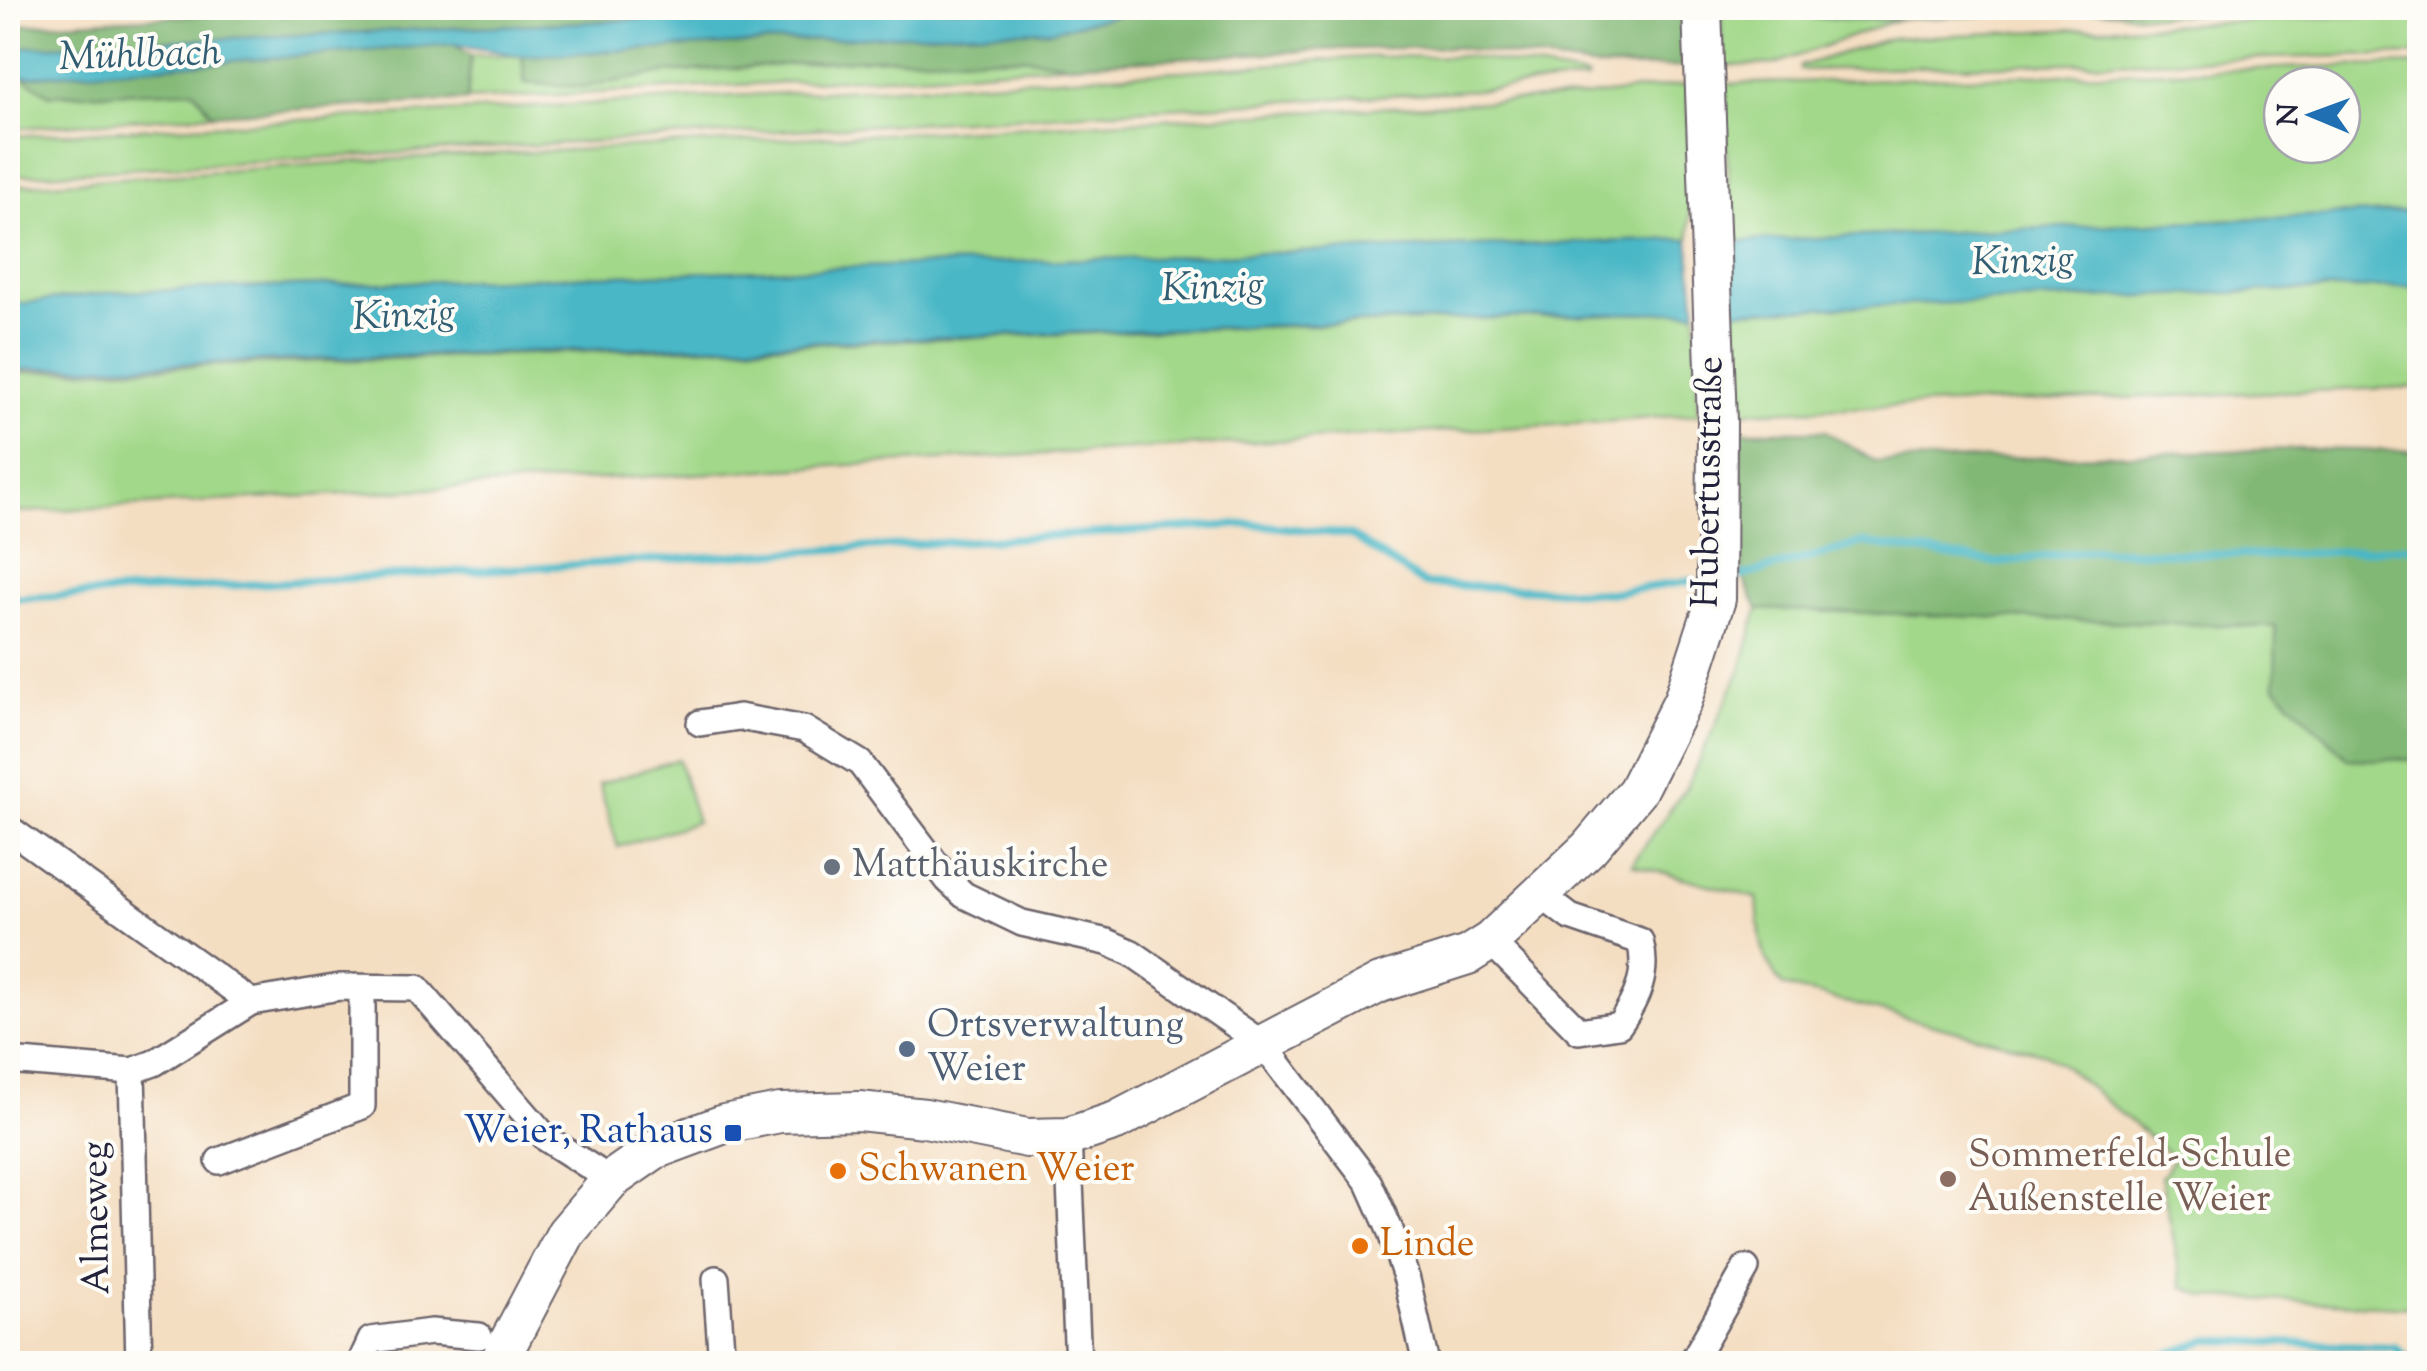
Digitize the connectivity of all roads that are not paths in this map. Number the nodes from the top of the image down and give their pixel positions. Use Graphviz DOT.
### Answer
graph roads {
  1 [pos="1702,9"];
  2 [pos="700,722"];
  3 [pos="8,828"];
  4 [pos="1540,894"];
  5 [pos="1490,940"];
  6 [pos="362,988"];
  7 [pos="251,1002"];
  8 [pos="1264,1046"];
  9 [pos="8,1061"];
  10 [pos="132,1071"];
  11 [pos="1068,1137"];
  12 [pos="218,1160"];
  13 [pos="611,1180"];
  14 [pos="1746,1268"];
  15 [pos="716,1279"];
  16 [pos="490,1350"];
  17 [pos="139,1364"];
  18 [pos="360,1364"];
  19 [pos="722,1364"];
  20 [pos="1078,1364"];
  21 [pos="1426,1364"];
  22 [pos="1691,1364"];
  1 -- 4 [label="street, Hubertusstraße"];
  2 -- 8 [label="street"];
  3 -- 7 [label="street"];
  4 -- 5 [label="street, Hubertusstraße"];
  4 -- 5 [label="street"];
  5 -- 8 [label="street, Hubertusstraße"];
  6 -- 7 [label="street"];
  6 -- 12 [label="street"];
  6 -- 13 [label="street"];
  7 -- 10 [label="street"];
  8 -- 11 [label="street, Hubertusstraße"];
  8 -- 21 [label="street"];
  9 -- 10 [label="street"];
  10 -- 17 [label="street, Almeweg"];
  11 -- 13 [label="street, Hubertusstraße"];
  11 -- 20 [label="street"];
  13 -- 16 [label="street, Hubertusstraße"];
  14 -- 22 [label="street"];
  15 -- 19 [label="street"];
  16 -- 18 [label="street"];
}
